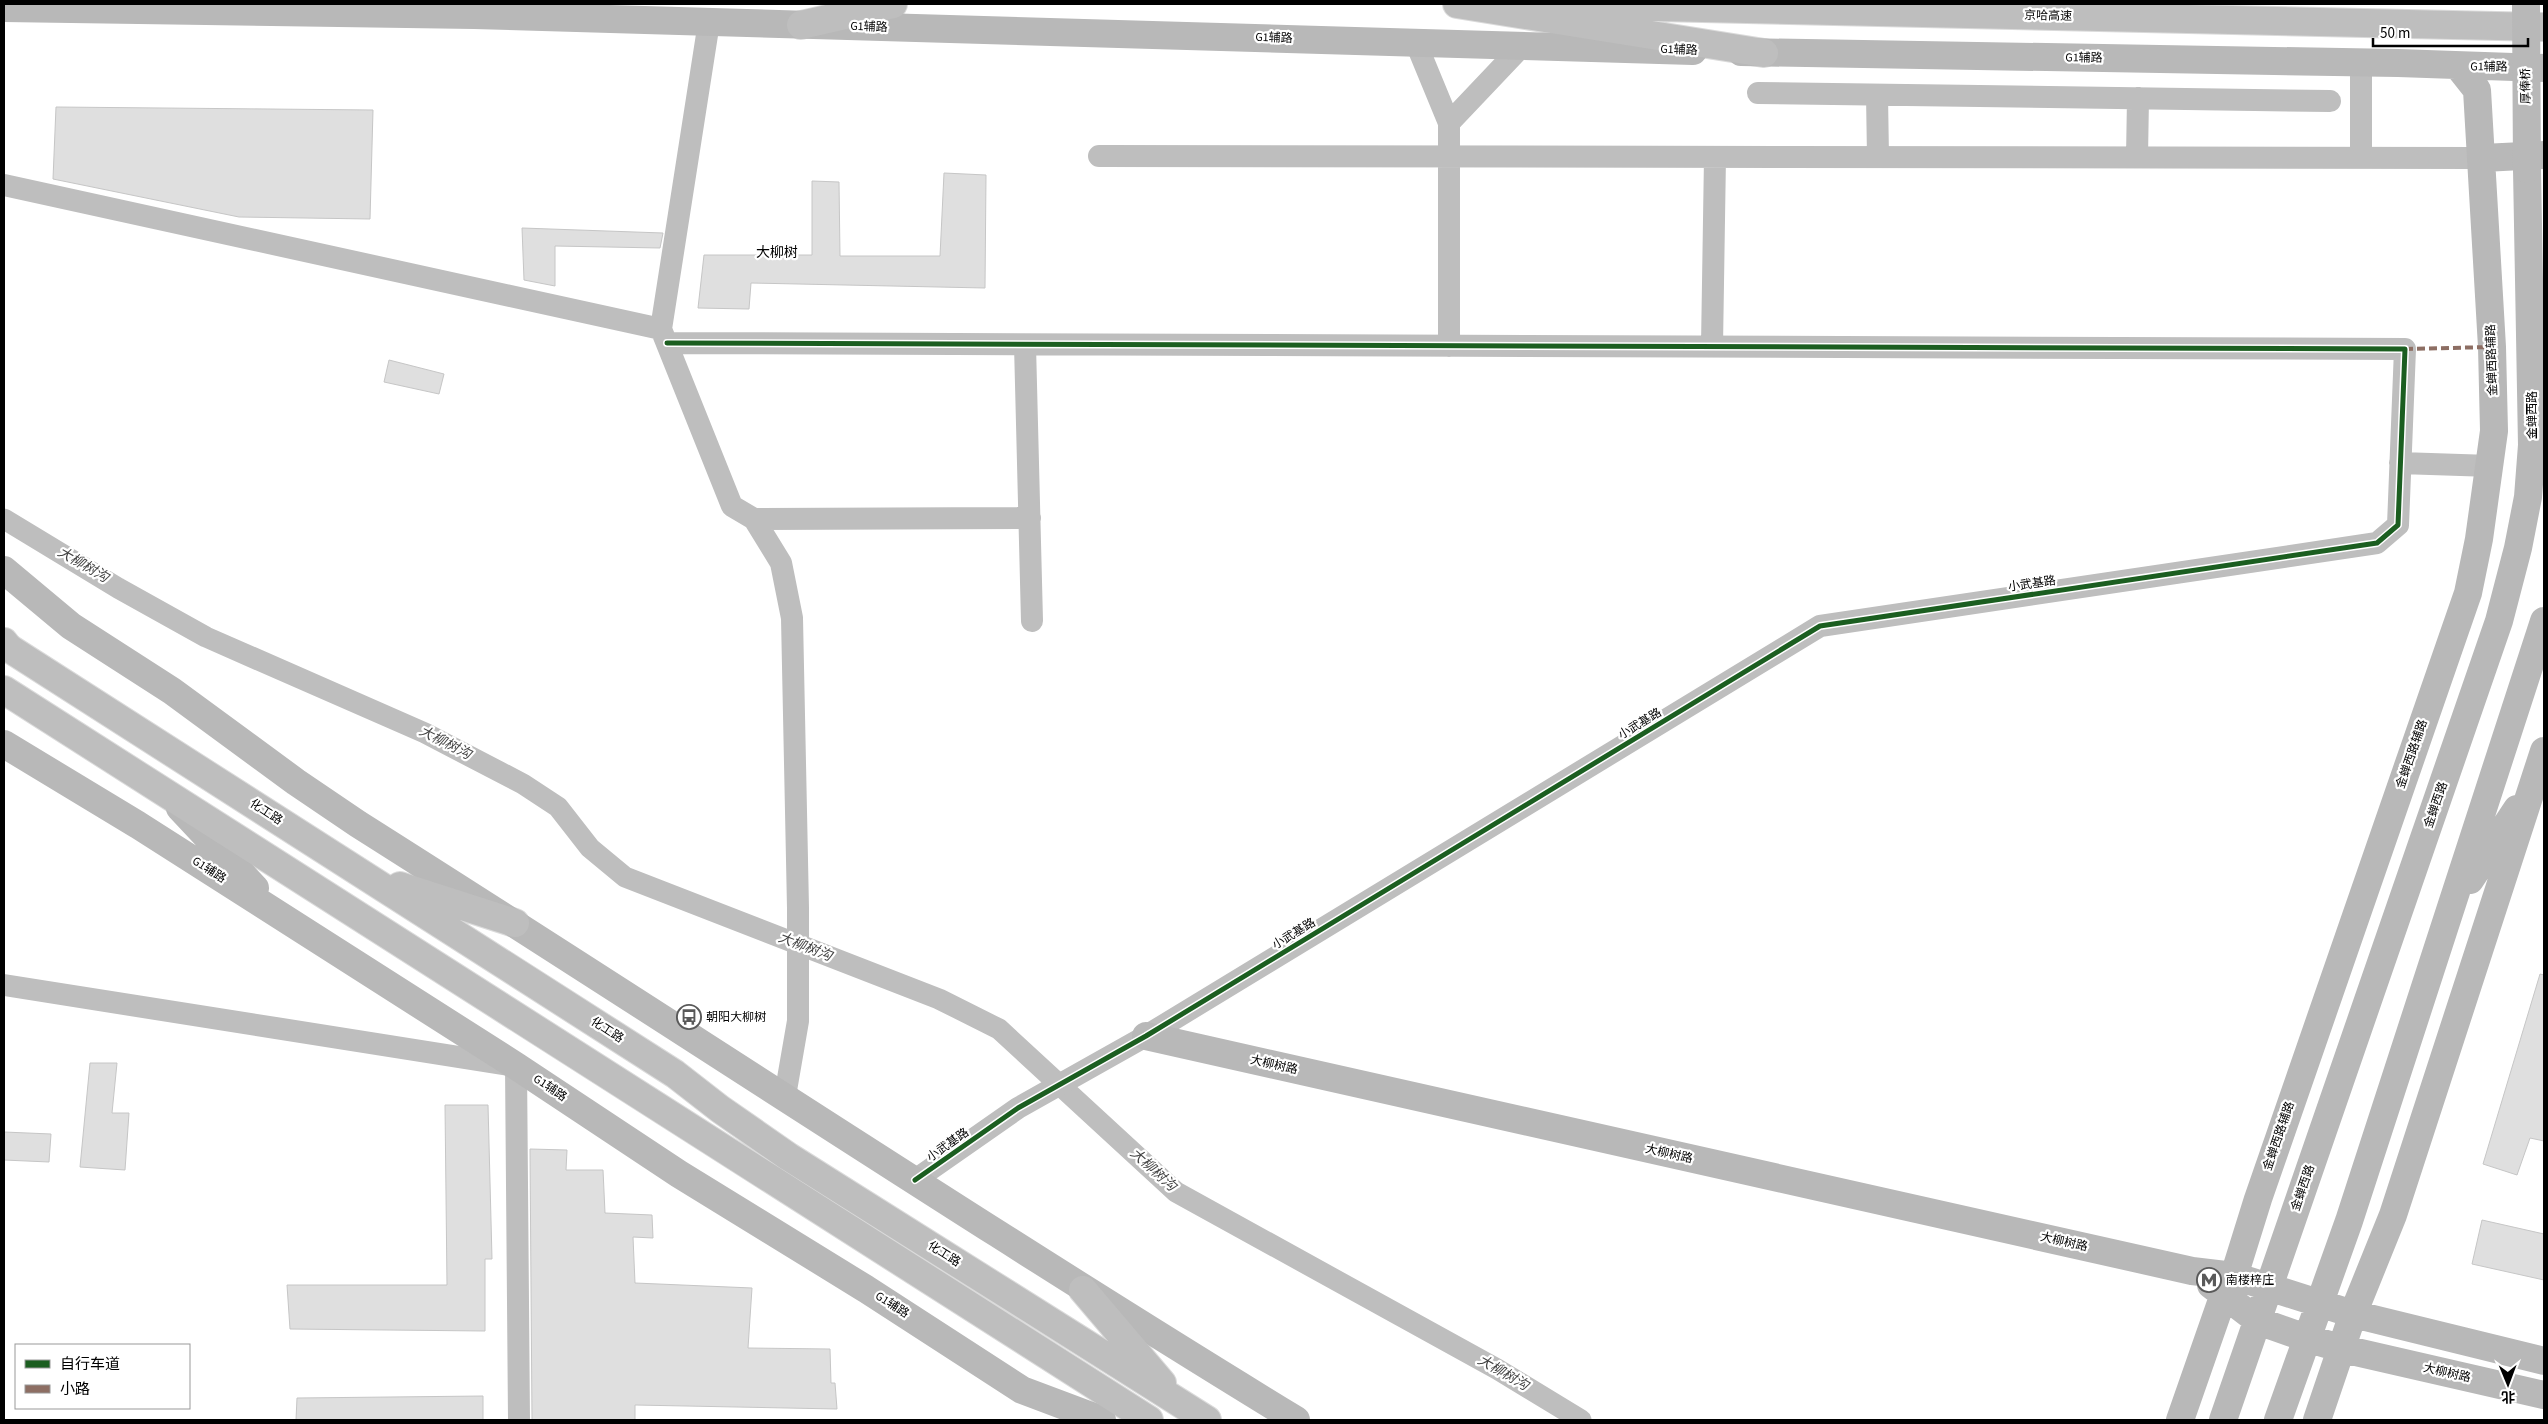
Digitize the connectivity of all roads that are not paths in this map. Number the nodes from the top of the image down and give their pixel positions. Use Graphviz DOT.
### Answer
graph roads {
  1 [pos="893,4"];
  2 [pos="1457,4"];
  3 [pos="1522,4"];
  4 [pos="2526,4"];
  5 [pos="4,8"];
  6 [pos="709,22"];
  7 [pos="801,25"];
  8 [pos="2544,27"];
  9 [pos="1416,43"];
  10 [pos="1522,46"];
  11 [pos="1764,53"];
  12 [pos="2361,62"];
  13 [pos="2458,66"];
  14 [pos="2544,68"];
  15 [pos="1758,93"];
  16 [pos="1877,95"];
  17 [pos="2138,98"];
  18 [pos="2330,101"];
  19 [pos="1449,123"];
  20 [pos="1099,156"];
  21 [pos="1450,156"];
  22 [pos="1714,157"];
  23 [pos="1878,157"];
  24 [pos="2137,157"];
  25 [pos="2360,158"];
  26 [pos="2483,158"];
  27 [pos="2536,162"];
  28 [pos="4,185"];
  29 [pos="664,336"];
  30 [pos="1025,344"];
  31 [pos="1449,346"];
  32 [pos="1712,346"];
  33 [pos="2400,463"];
  34 [pos="2491,466"];
  35 [pos="1030,518"];
  36 [pos="754,519"];
  37 [pos="4,570"];
  38 [pos="1032,621"];
  39 [pos="2544,621"];
  40 [pos="5,645"];
  41 [pos="4,690"];
  42 [pos="4,744"];
  43 [pos="2414,749"];
  44 [pos="2544,751"];
  45 [pos="2534,783"];
  46 [pos="170,797"];
  47 [pos="362,874"];
  48 [pos="2403,900"];
  49 [pos="2451,908"];
  50 [pos="281,917"];
  51 [pos="515,923"];
  52 [pos="4,985"];
  53 [pos="1146,1036"];
  54 [pos="516,1066"];
  55 [pos="785,1096"];
  56 [pos="915,1180"];
  57 [pos="2229,1285"];
  58 [pos="2269,1289"];
  59 [pos="1083,1290"];
  60 [pos="2319,1304"];
  61 [pos="2353,1314"];
  62 [pos="2258,1321"];
  63 [pos="2306,1338"];
  64 [pos="2343,1349"];
  65 [pos="2544,1361"];
  66 [pos="1022,1390"];
  67 [pos="2544,1395"];
  68 [pos="1179,1403"];
  69 [pos="519,1420"];
  70 [pos="1065,1420"];
  71 [pos="1102,1420"];
  72 [pos="1149,1420"];
  73 [pos="1206,1420"];
  74 [pos="1296,1420"];
  75 [pos="2180,1420"];
  76 [pos="2223,1420"];
  77 [pos="2278,1420"];
  78 [pos="2316,1420"];
  1 -- 7 [label="main road"];
  2 -- 11 [label="main road"];
  3 -- 8 [label="main road, 京哈高速"];
  4 -- 27 [label="street, 厚俸桥, bridge"];
  5 -- 6 [label="street, G1辅路"];
  6 -- 7 [label="street, G1辅路"];
  6 -- 29 [label="street"];
  7 -- 9 [label="street, G1辅路"];
  9 -- 10 [label="street, G1辅路"];
  9 -- 19 [label="street"];
  10 -- 11 [label="street, G1辅路"];
  10 -- 19 [label="street"];
  11 -- 12 [label="street, G1辅路"];
  12 -- 13 [label="street, G1辅路"];
  12 -- 25 [label="street"];
  13 -- 14 [label="street, G1辅路"];
  13 -- 26 [label="street, 金蝉西路辅路"];
  15 -- 16 [label="street"];
  16 -- 17 [label="street"];
  16 -- 23 [label="street"];
  17 -- 18 [label="street"];
  17 -- 24 [label="street"];
  19 -- 21 [label="street"];
  20 -- 21 [label="street"];
  21 -- 22 [label="street"];
  21 -- 31 [label="street"];
  22 -- 23 [label="street"];
  22 -- 32 [label="street"];
  23 -- 24 [label="street"];
  24 -- 25 [label="street"];
  25 -- 26 [label="street"];
  26 -- 27 [label="street"];
  26 -- 34 [label="street, 金蝉西路辅路"];
  27 -- 48 [label="street, 金蝉西路"];
  28 -- 29 [label="street"];
  29 -- 30 [label="street"];
  29 -- 36 [label="street"];
  30 -- 31 [label="street"];
  30 -- 35 [label="street"];
  31 -- 32 [label="street"];
  32 -- 33 [label="street, 小武基路"];
  33 -- 34 [label="street"];
  33 -- 53 [label="street, 小武基路"];
  34 -- 43 [label="street, 金蝉西路辅路"];
  35 -- 36 [label="street"];
  35 -- 38 [label="street"];
  36 -- 55 [label="street"];
  37 -- 51 [label="street"];
  39 -- 49 [label="street"];
  40 -- 47 [label="main road, 化工路"];
  41 -- 46 [label="main road"];
  42 -- 50 [label="street, G1辅路"];
  43 -- 48 [label="street"];
  43 -- 57 [label="street, 金蝉西路辅路"];
  44 -- 45 [label="street"];
  45 -- 49 [label="street"];
  45 -- 61 [label="street"];
  46 -- 50 [label="street"];
  46 -- 72 [label="main road"];
  47 -- 51 [label="main road"];
  47 -- 68 [label="main road, 化工路"];
  48 -- 58 [label="street, 金蝉西路"];
  49 -- 60 [label="street"];
  50 -- 54 [label="street, G1辅路"];
  51 -- 55 [label="street"];
  52 -- 54 [label="street"];
  53 -- 56 [label="street, 小武基路"];
  53 -- 57 [label="street, 大柳树路"];
  54 -- 66 [label="street, G1辅路"];
  54 -- 69 [label="street"];
  55 -- 56 [label="street"];
  56 -- 59 [label="street"];
  57 -- 58 [label="street, 大柳树路"];
  57 -- 62 [label="street, 大柳树路"];
  57 -- 75 [label="street, 金蝉西路辅路"];
  58 -- 60 [label="street, 大柳树路"];
  58 -- 62 [label="street, 金蝉西路"];
  59 -- 68 [label="main road"];
  59 -- 74 [label="street"];
  60 -- 61 [label="street, 大柳树路"];
  60 -- 63 [label="street"];
  61 -- 64 [label="street"];
  61 -- 65 [label="street, 大柳树路"];
  62 -- 63 [label="street, 大柳树路"];
  62 -- 76 [label="street, 金蝉西路"];
  63 -- 64 [label="street, 大柳树路"];
  63 -- 77 [label="street"];
  64 -- 67 [label="street, 大柳树路"];
  64 -- 78 [label="street"];
  66 -- 70 [label="street"];
  66 -- 71 [label="street, G1辅路"];
  68 -- 73 [label="main road, 化工路"];
}
